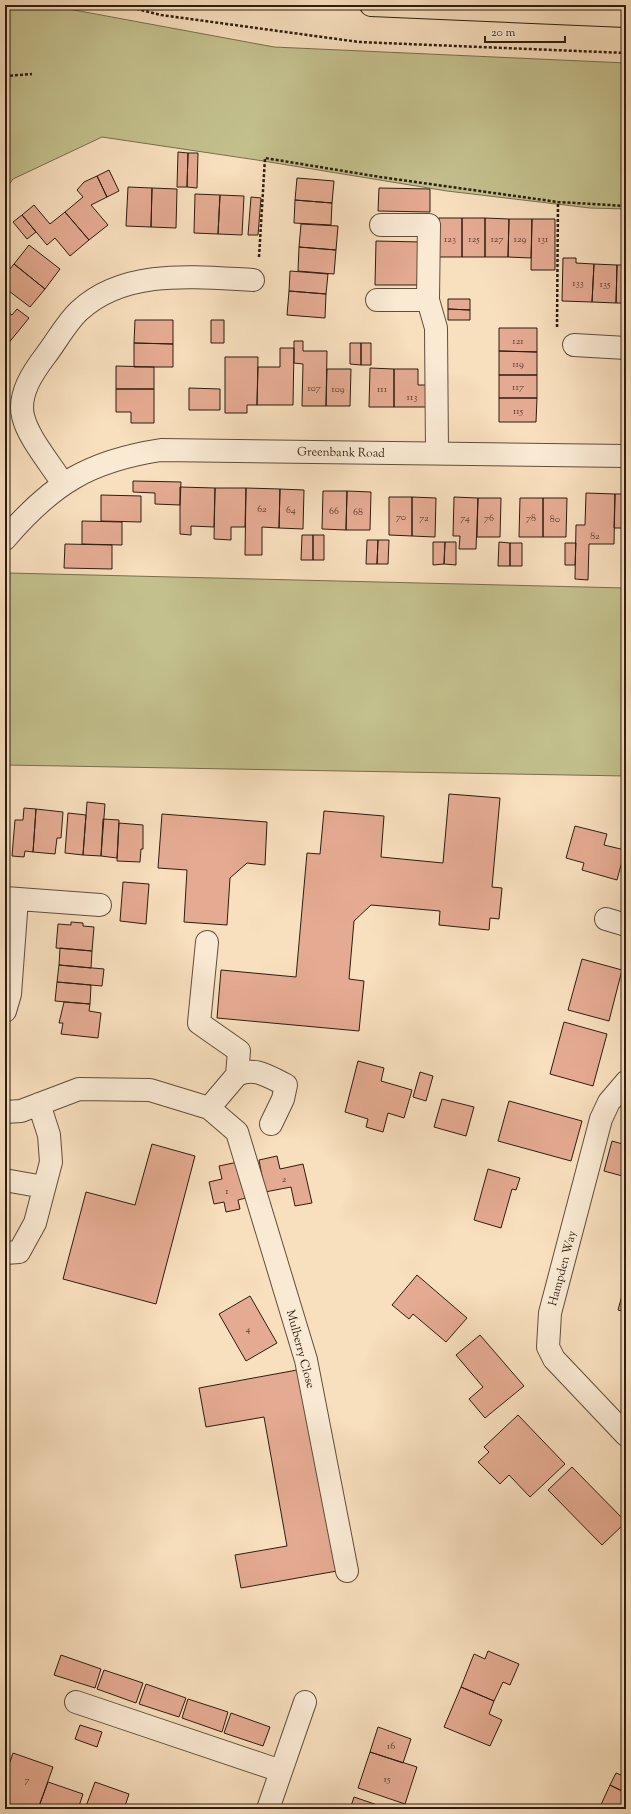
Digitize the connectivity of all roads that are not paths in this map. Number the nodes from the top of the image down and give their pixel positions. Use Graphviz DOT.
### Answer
graph roads {
  1 [pos="371,5"];
  2 [pos="626,16"];
  3 [pos="381,225"];
  4 [pos="253,280"];
  5 [pos="377,300"];
  6 [pos="428,300"];
  7 [pos="574,345"];
  8 [pos="626,348"];
  9 [pos="437,453"];
  10 [pos="626,456"];
  11 [pos="63,484"];
  12 [pos="5,539"];
  13 [pos="11,898"];
  14 [pos="100,905"];
  15 [pos="207,942"];
  16 [pos="5,1011"];
  17 [pos="237,1075"];
  18 [pos="626,1082"];
  19 [pos="39,1104"];
  20 [pos="209,1108"];
  21 [pos="5,1112"];
  22 [pos="271,1124"];
  23 [pos="5,1182"];
  24 [pos="44,1187"];
  25 [pos="5,1253"];
  26 [pos="626,1435"];
  27 [pos="348,1571"];
  28 [pos="76,1702"];
  29 [pos="305,1702"];
  30 [pos="281,1771"];
  31 [pos="268,1809"];
  1 -- 2 [label="highway"];
  3 -- 6 [label="street"];
  4 -- 11 [label="street"];
  5 -- 6 [label="street"];
  6 -- 9 [label="street"];
  7 -- 8 [label="street"];
  9 -- 10 [label="street, Greenbank Road"];
  9 -- 11 [label="street, Greenbank Road"];
  11 -- 12 [label="street, Greenbank Road"];
  13 -- 14 [label="street"];
  13 -- 16 [label="street"];
  15 -- 17 [label="street"];
  17 -- 20 [label="street"];
  17 -- 22 [label="street"];
  18 -- 26 [label="street, Hampden Way"];
  19 -- 20 [label="street"];
  19 -- 21 [label="street"];
  19 -- 24 [label="street"];
  20 -- 27 [label="street, Mulberry Close"];
  23 -- 24 [label="street"];
  24 -- 25 [label="street"];
  28 -- 30 [label="street"];
  29 -- 30 [label="street"];
  30 -- 31 [label="street"];
}
